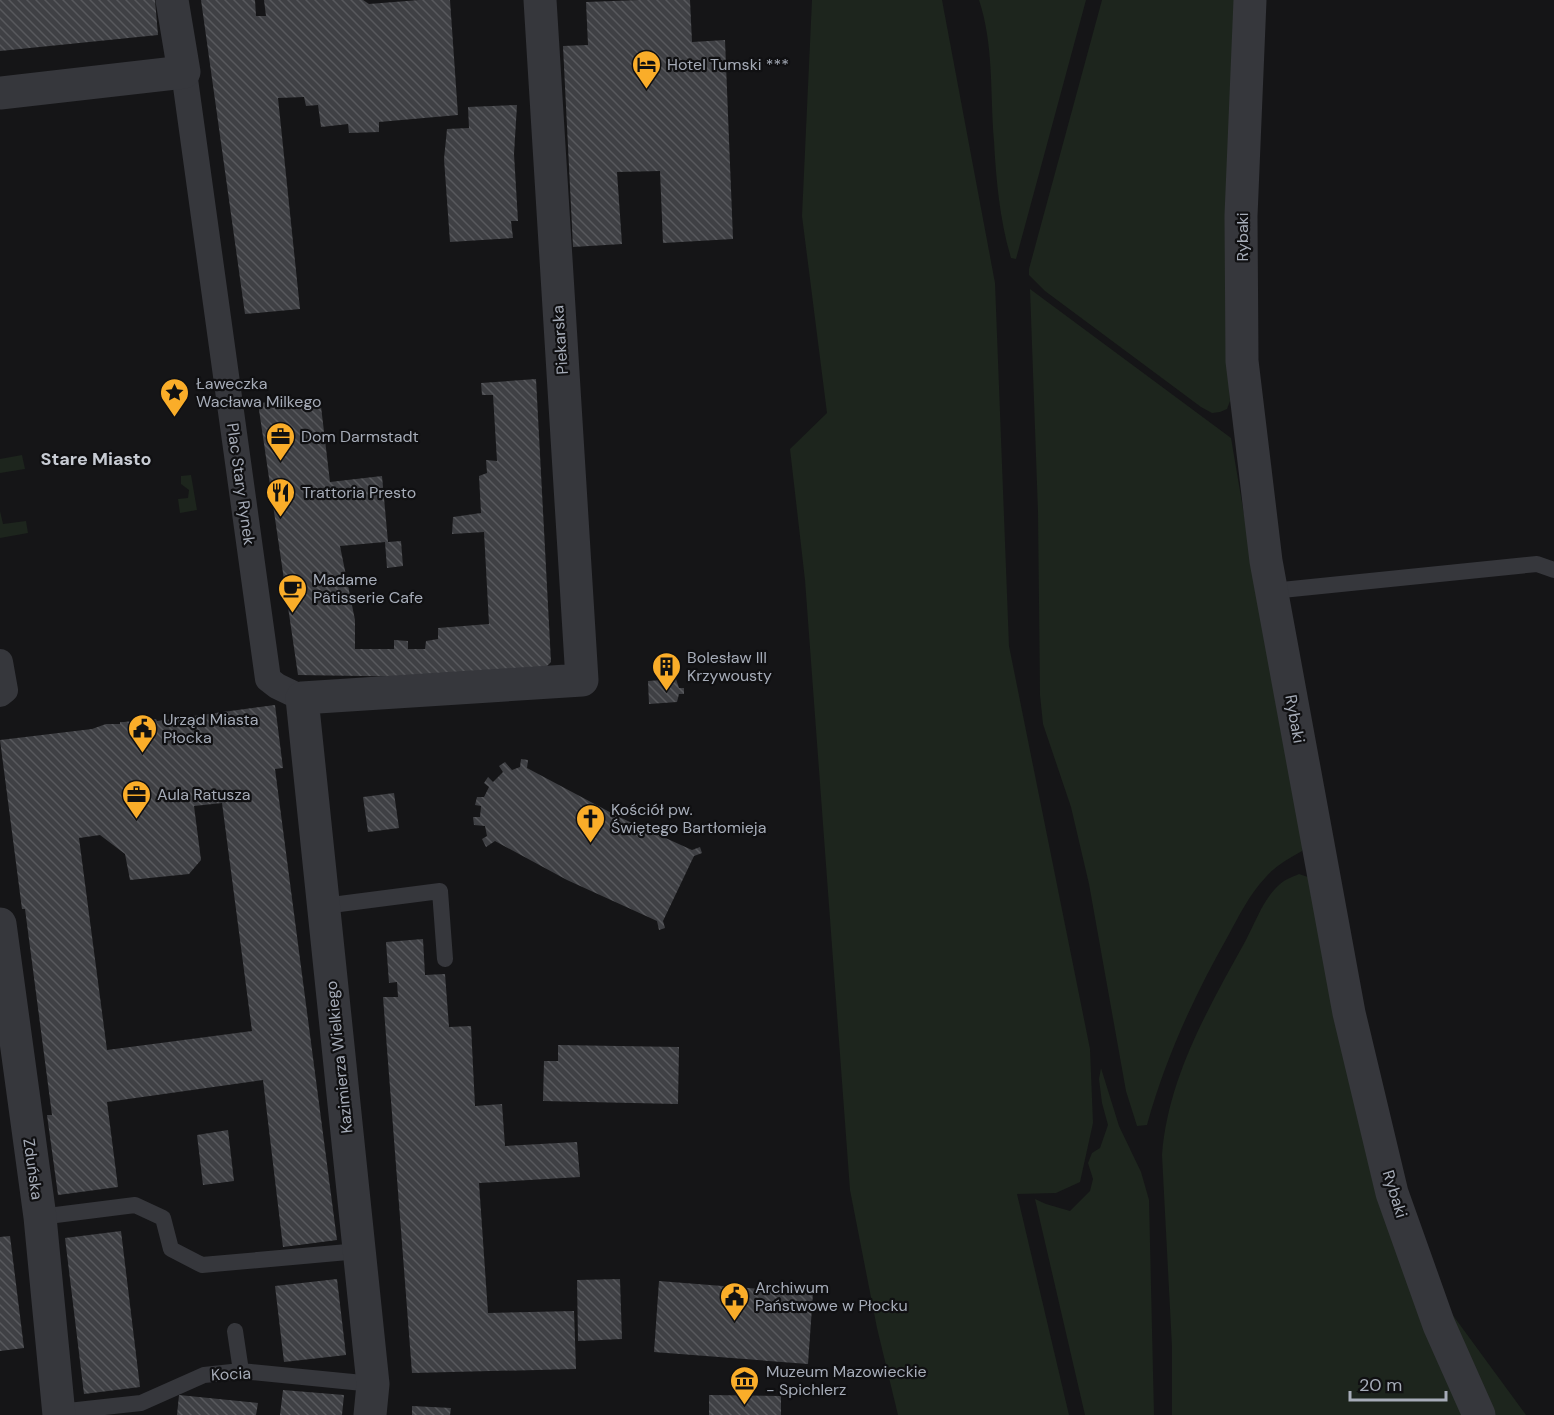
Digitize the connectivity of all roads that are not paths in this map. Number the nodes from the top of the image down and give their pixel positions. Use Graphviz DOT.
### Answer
graph roads {
  1 [pos="172,0"];
  2 [pos="540,0"];
  3 [pos="1250,0"];
  4 [pos="184,72"];
  5 [pos="0,93"];
  6 [pos="1554,570"];
  7 [pos="1272,591"];
  8 [pos="0,662"];
  9 [pos="0,694"];
  10 [pos="302,698"];
  11 [pos="324,906"];
  12 [pos="0,924"];
  13 [pos="445,959"];
  14 [pos="40,1217"];
  15 [pos="359,1251"];
  16 [pos="236,1331"];
  17 [pos="241,1371"];
  18 [pos="372,1400"];
  19 [pos="59,1413"];
  20 [pos="1479,1415"];
  1 -- 4 [label="street"];
  2 -- 10 [label="street, Piekarska"];
  3 -- 7 [label="street, Rybaki"];
  4 -- 5 [label="street"];
  4 -- 10 [label="street, Plac Stary Rynek"];
  6 -- 7 [label="lane"];
  7 -- 20 [label="street, Rybaki"];
  8 -- 9 [label="street"];
  10 -- 11 [label="street, Kazimierza Wielkiego"];
  11 -- 13 [label="lane"];
  11 -- 15 [label="street, Kazimierza Wielkiego"];
  12 -- 14 [label="street, Zduńska"];
  14 -- 15 [label="lane"];
  14 -- 19 [label="street, Zduńska"];
  15 -- 18 [label="street, Kazimierza Wielkiego"];
  16 -- 17 [label="lane"];
  17 -- 18 [label="lane, Kocia"];
  17 -- 19 [label="lane, Kocia"];
}
